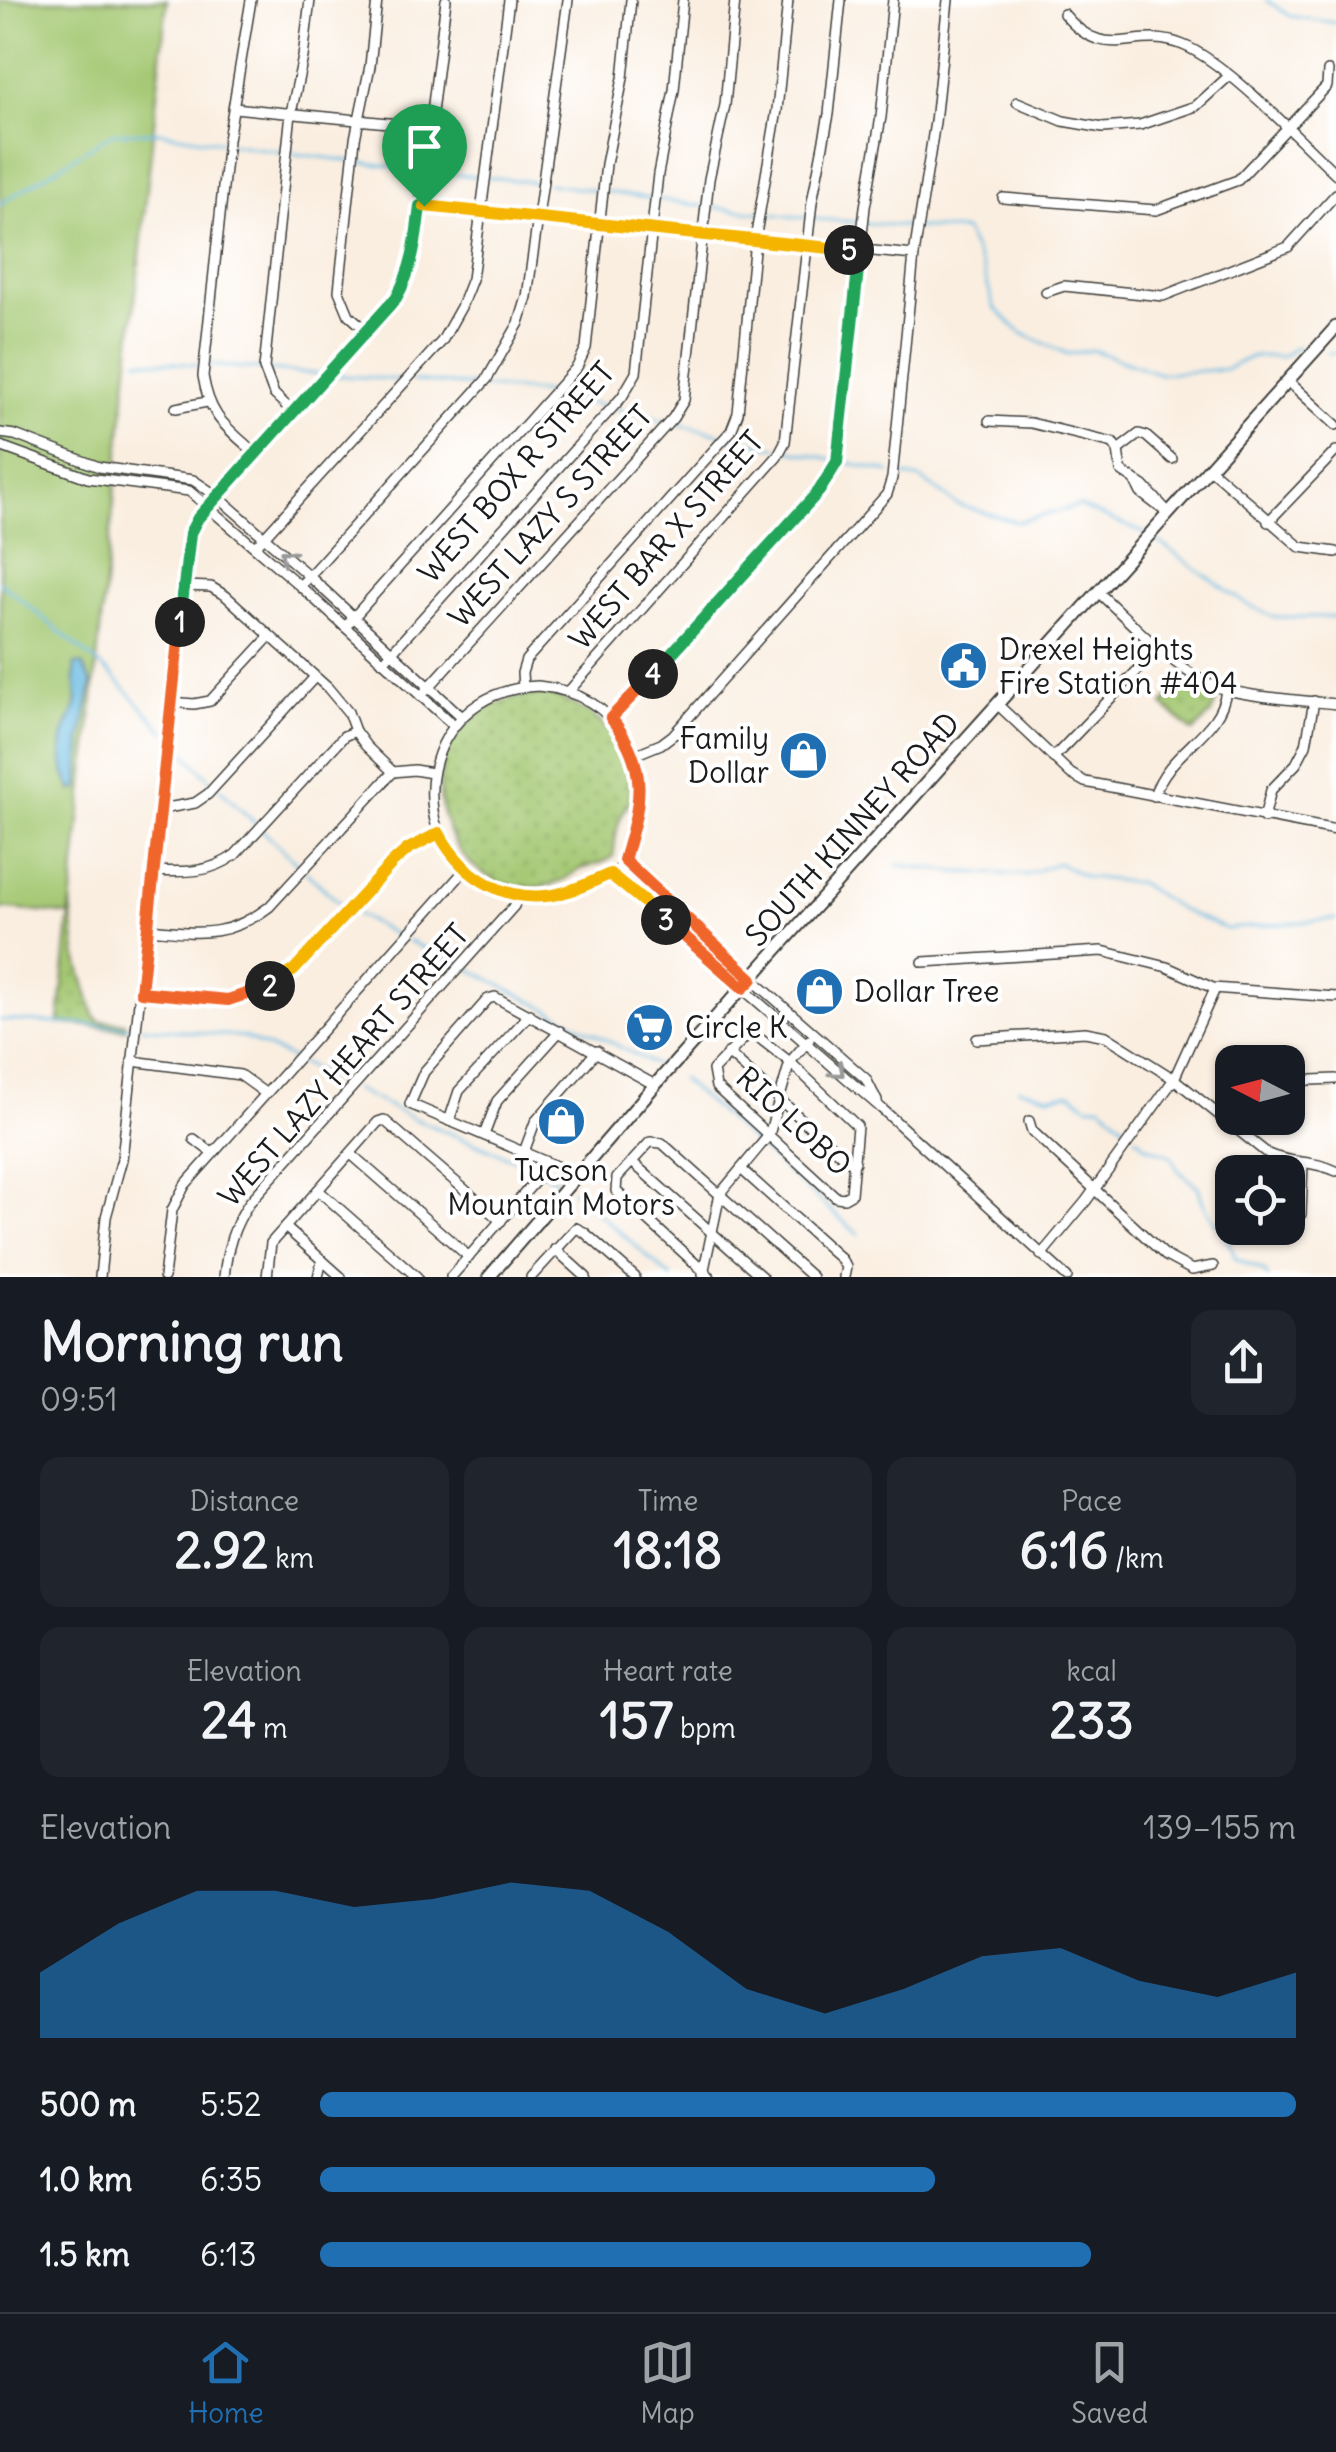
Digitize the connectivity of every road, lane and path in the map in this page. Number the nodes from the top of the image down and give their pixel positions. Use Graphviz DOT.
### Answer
graph roads {
  1 [pos="251,0"];
  2 [pos="310,0"];
  3 [pos="377,0"];
  4 [pos="446,0"];
  5 [pos="508,0"];
  6 [pos="568,0"];
  7 [pos="631,0"];
  8 [pos="683,0"];
  9 [pos="736,0"];
  10 [pos="788,0"];
  11 [pos="840,0"];
  12 [pos="893,0"];
  13 [pos="948,0"];
  14 [pos="1064,14"];
  15 [pos="1328,71"];
  16 [pos="1229,76"];
  17 [pos="1017,102"];
  18 [pos="234,108"];
  19 [pos="291,113"];
  20 [pos="359,120"];
  21 [pos="428,127"];
  22 [pos="1287,128"];
  23 [pos="1336,174"];
  24 [pos="1336,194"];
  25 [pos="1003,198"];
  26 [pos="420,206"];
  27 [pos="481,211"];
  28 [pos="538,218"];
  29 [pos="598,224"];
  30 [pos="651,229"];
  31 [pos="703,234"];
  32 [pos="755,240"];
  33 [pos="807,246"];
  34 [pos="860,251"];
  35 [pos="914,255"];
  36 [pos="1046,292"];
  37 [pos="1336,327"];
  38 [pos="367,332"];
  39 [pos="1288,381"];
  40 [pos="207,402"];
  41 [pos="176,408"];
  42 [pos="294,413"];
  43 [pos="988,421"];
  44 [pos="1336,425"];
  45 [pos="0,432"];
  46 [pos="0,446"];
  47 [pos="44,446"];
  48 [pos="1118,450"];
  49 [pos="1336,451"];
  50 [pos="257,454"];
  51 [pos="40,458"];
  52 [pos="75,458"];
  53 [pos="1172,458"];
  54 [pos="1210,468"];
  55 [pos="69,470"];
  56 [pos="134,471"];
  57 [pos="132,484"];
  58 [pos="217,496"];
  59 [pos="208,507"];
  60 [pos="1168,513"];
  61 [pos="1268,522"];
  62 [pos="264,536"];
  63 [pos="255,547"];
  64 [pos="1336,552"];
  65 [pos="309,576"];
  66 [pos="184,586"];
  67 [pos="300,586"];
  68 [pos="1098,592"];
  69 [pos="353,618"];
  70 [pos="345,627"];
  71 [pos="269,637"];
  72 [pos="1159,648"];
  73 [pos="390,652"];
  74 [pos="383,662"];
  75 [pos="314,678"];
  76 [pos="430,686"];
  77 [pos="523,686"];
  78 [pos="1226,690"];
  79 [pos="569,691"];
  80 [pos="421,696"];
  81 [pos="1314,701"];
  82 [pos="172,702"];
  83 [pos="997,704"];
  84 [pos="1336,704"];
  85 [pos="461,716"];
  86 [pos="611,718"];
  87 [pos="453,725"];
  88 [pos="355,731"];
  89 [pos="634,755"];
  90 [pos="1054,758"];
  91 [pos="392,772"];
  92 [pos="432,773"];
  93 [pos="1154,796"];
  94 [pos="161,809"];
  95 [pos="1264,818"];
  96 [pos="1336,830"];
  97 [pos="439,833"];
  98 [pos="624,860"];
  99 [pos="154,870"];
  100 [pos="465,870"];
  101 [pos="610,874"];
  102 [pos="518,895"];
  103 [pos="148,929"];
  104 [pos="923,962"];
  105 [pos="748,984"];
  106 [pos="1215,989"];
  107 [pos="141,992"];
  108 [pos="1336,997"];
  109 [pos="530,1014"];
  110 [pos="560,1030"];
  111 [pos="815,1034"];
  112 [pos="977,1040"];
  113 [pos="806,1044"];
  114 [pos="597,1051"];
  115 [pos="728,1054"];
  116 [pos="132,1061"];
  117 [pos="790,1062"];
  118 [pos="1174,1079"];
  119 [pos="1336,1079"];
  120 [pos="1305,1080"];
  121 [pos="655,1084"];
  122 [pos="265,1094"];
  123 [pos="779,1100"];
  124 [pos="880,1108"];
  125 [pos="1215,1113"];
  126 [pos="449,1121"];
  127 [pos="1029,1121"];
  128 [pos="769,1135"];
  129 [pos="1243,1135"];
  130 [pos="484,1136"];
  131 [pos="194,1139"];
  132 [pos="211,1152"];
  133 [pos="524,1152"];
  134 [pos="350,1154"];
  135 [pos="1271,1155"];
  136 [pos="632,1162"];
  137 [pos="856,1162"];
  138 [pos="1305,1163"];
  139 [pos="740,1169"];
  140 [pos="1336,1171"];
  141 [pos="578,1175"];
  142 [pos="538,1178"];
  143 [pos="318,1190"];
  144 [pos="1094,1191"];
  145 [pos="720,1194"];
  146 [pos="501,1220"];
  147 [pos="284,1227"];
  148 [pos="712,1232"];
  149 [pos="555,1249"];
  150 [pos="1042,1254"];
  151 [pos="469,1257"];
  152 [pos="322,1260"];
  153 [pos="1212,1266"];
  154 [pos="705,1275"];
  155 [pos="533,1276"];
  156 [pos="100,1277"];
  157 [pos="164,1277"];
  158 [pos="224,1277"];
  159 [pos="267,1277"];
  160 [pos="318,1277"];
  161 [pos="341,1277"];
  162 [pos="417,1277"];
  163 [pos="451,1277"];
  164 [pos="489,1277"];
  165 [pos="586,1277"];
  166 [pos="635,1277"];
  167 [pos="762,1277"];
  168 [pos="812,1277"];
  169 [pos="844,1277"];
  170 [pos="1066,1277"];
  1 -- 18 [label="street"];
  2 -- 19 [label="street"];
  3 -- 20 [label="street"];
  4 -- 21 [label="street"];
  5 -- 27 [label="street"];
  6 -- 28 [label="street"];
  7 -- 29 [label="street"];
  8 -- 30 [label="street, WEST BOX R STREET"];
  9 -- 31 [label="street, WEST LAZY S STREET"];
  10 -- 32 [label="street"];
  11 -- 33 [label="street, WEST BAR X STREET"];
  12 -- 34 [label="street"];
  13 -- 35 [label="street"];
  14 -- 16 [label="street"];
  15 -- 22 [label="street"];
  16 -- 17 [label="street"];
  16 -- 22 [label="street"];
  18 -- 19 [label="street"];
  18 -- 40 [label="street"];
  19 -- 20 [label="street"];
  19 -- 42 [label="street"];
  20 -- 21 [label="street"];
  20 -- 38 [label="street"];
  21 -- 26 [label="street"];
  22 -- 23 [label="street"];
  22 -- 25 [label="street"];
  24 -- 36 [label="street"];
  26 -- 27 [label="street"];
  26 -- 38 [label="street"];
  27 -- 28 [label="street"];
  27 -- 62 [label="street"];
  28 -- 29 [label="street"];
  28 -- 65 [label="street"];
  29 -- 30 [label="street"];
  29 -- 69 [label="street"];
  30 -- 31 [label="street"];
  30 -- 73 [label="street, WEST BOX R STREET"];
  31 -- 32 [label="street"];
  31 -- 76 [label="street, WEST LAZY S STREET"];
  32 -- 33 [label="street"];
  32 -- 77 [label="street"];
  33 -- 34 [label="street"];
  33 -- 79 [label="street, WEST BAR X STREET"];
  34 -- 35 [label="street"];
  34 -- 86 [label="street"];
  35 -- 89 [label="street"];
  37 -- 39 [label="main road, SOUTH KINNEY ROAD"];
  38 -- 42 [label="street"];
  39 -- 44 [label="street"];
  39 -- 54 [label="main road, SOUTH KINNEY ROAD"];
  40 -- 41 [label="street"];
  40 -- 50 [label="street"];
  42 -- 50 [label="street"];
  43 -- 48 [label="street"];
  45 -- 47 [label="street"];
  46 -- 51 [label="street"];
  47 -- 51 [label="street"];
  47 -- 52 [label="street"];
  48 -- 53 [label="street"];
  48 -- 60 [label="street"];
  49 -- 61 [label="street"];
  50 -- 58 [label="street"];
  51 -- 55 [label="street"];
  52 -- 55 [label="street"];
  52 -- 56 [label="street"];
  54 -- 60 [label="main road, SOUTH KINNEY ROAD"];
  54 -- 61 [label="street"];
  55 -- 57 [label="street"];
  56 -- 57 [label="street"];
  56 -- 58 [label="street"];
  57 -- 59 [label="street"];
  58 -- 59 [label="street"];
  58 -- 62 [label="street"];
  59 -- 63 [label="street"];
  59 -- 66 [label="street"];
  60 -- 68 [label="main road, SOUTH KINNEY ROAD"];
  61 -- 64 [label="street"];
  62 -- 63 [label="street"];
  65 -- 62 [label="street, one-way"];
  63 -- 67 [label="street"];
  65 -- 67 [label="street"];
  65 -- 69 [label="street"];
  66 -- 71 [label="street"];
  66 -- 82 [label="street"];
  67 -- 70 [label="street"];
  68 -- 72 [label="street"];
  68 -- 83 [label="main road, SOUTH KINNEY ROAD"];
  69 -- 70 [label="street"];
  69 -- 73 [label="street"];
  70 -- 74 [label="street"];
  71 -- 75 [label="street"];
  71 -- 82 [label="street"];
  72 -- 78 [label="street"];
  72 -- 90 [label="street"];
  73 -- 74 [label="street, WEST BOX R STREET"];
  73 -- 76 [label="street"];
  74 -- 80 [label="street"];
  75 -- 88 [label="street"];
  75 -- 94 [label="street"];
  76 -- 80 [label="street, WEST LAZY S STREET"];
  76 -- 85 [label="street"];
  77 -- 79 [label="street"];
  77 -- 85 [label="street"];
  78 -- 81 [label="street"];
  78 -- 93 [label="street"];
  79 -- 86 [label="street"];
  80 -- 87 [label="street"];
  81 -- 84 [label="street"];
  81 -- 95 [label="street"];
  82 -- 94 [label="street"];
  83 -- 90 [label="street"];
  83 -- 105 [label="main road, SOUTH KINNEY ROAD"];
  85 -- 87 [label="street"];
  86 -- 89 [label="street"];
  87 -- 92 [label="street"];
  88 -- 91 [label="street"];
  88 -- 99 [label="street"];
  89 -- 98 [label="street"];
  90 -- 93 [label="street"];
  91 -- 92 [label="street"];
  91 -- 103 [label="street"];
  92 -- 97 [label="street"];
  93 -- 95 [label="street"];
  94 -- 99 [label="street"];
  95 -- 96 [label="street"];
  97 -- 100 [label="street"];
  97 -- 107 [label="street"];
  98 -- 101 [label="street"];
  98 -- 105 [label="street"];
  99 -- 103 [label="street"];
  100 -- 102 [label="street"];
  100 -- 122 [label="street"];
  101 -- 102 [label="street"];
  101 -- 105 [label="street"];
  102 -- 158 [label="street, WEST LAZY HEART STREET"];
  103 -- 107 [label="street"];
  104 -- 106 [label="street"];
  105 -- 111 [label="street"];
  105 -- 113 [label="street"];
  105 -- 121 [label="main road, SOUTH KINNEY ROAD"];
  106 -- 108 [label="street"];
  106 -- 118 [label="street"];
  107 -- 116 [label="street"];
  109 -- 110 [label="street"];
  109 -- 126 [label="street"];
  109 -- 126 [label="street"];
  110 -- 114 [label="street"];
  110 -- 130 [label="street"];
  111 -- 113 [label="street"];
  111 -- 124 [label="street"];
  112 -- 118 [label="street"];
  113 -- 117 [label="street"];
  113 -- 124 [label="street, one-way"];
  114 -- 121 [label="street"];
  114 -- 133 [label="street"];
  115 -- 117 [label="street"];
  115 -- 123 [label="street"];
  115 -- 128 [label="street, RIO LOBO"];
  116 -- 122 [label="street"];
  116 -- 156 [label="street"];
  117 -- 123 [label="street"];
  117 -- 137 [label="street"];
  118 -- 125 [label="street"];
  118 -- 144 [label="street"];
  119 -- 120 [label="street"];
  121 -- 141 [label="main road, SOUTH KINNEY ROAD"];
  122 -- 132 [label="street"];
  123 -- 128 [label="street"];
  123 -- 137 [label="street"];
  124 -- 150 [label="street"];
  126 -- 130 [label="street"];
  127 -- 144 [label="street"];
  128 -- 137 [label="street, RIO LOBO"];
  128 -- 139 [label="street"];
  129 -- 135 [label="street"];
  130 -- 133 [label="street"];
  131 -- 132 [label="street"];
  132 -- 157 [label="street"];
  133 -- 141 [label="street"];
  134 -- 143 [label="street"];
  134 -- 146 [label="street"];
  134 -- 151 [label="street"];
  136 -- 145 [label="street"];
  136 -- 148 [label="street"];
  136 -- 154 [label="street"];
  138 -- 140 [label="street"];
  139 -- 145 [label="street"];
  139 -- 169 [label="street"];
  141 -- 164 [label="main road, SOUTH KINNEY ROAD"];
  142 -- 146 [label="street"];
  143 -- 147 [label="street"];
  143 -- 162 [label="street"];
  144 -- 150 [label="street"];
  144 -- 153 [label="street"];
  145 -- 148 [label="street"];
  145 -- 168 [label="street"];
  146 -- 151 [label="street"];
  147 -- 152 [label="street"];
  147 -- 159 [label="street"];
  148 -- 154 [label="street"];
  148 -- 167 [label="street"];
  149 -- 155 [label="street"];
  149 -- 165 [label="street"];
  149 -- 166 [label="street"];
  150 -- 170 [label="street"];
  151 -- 163 [label="street"];
  152 -- 160 [label="street"];
  152 -- 161 [label="street"];
}
